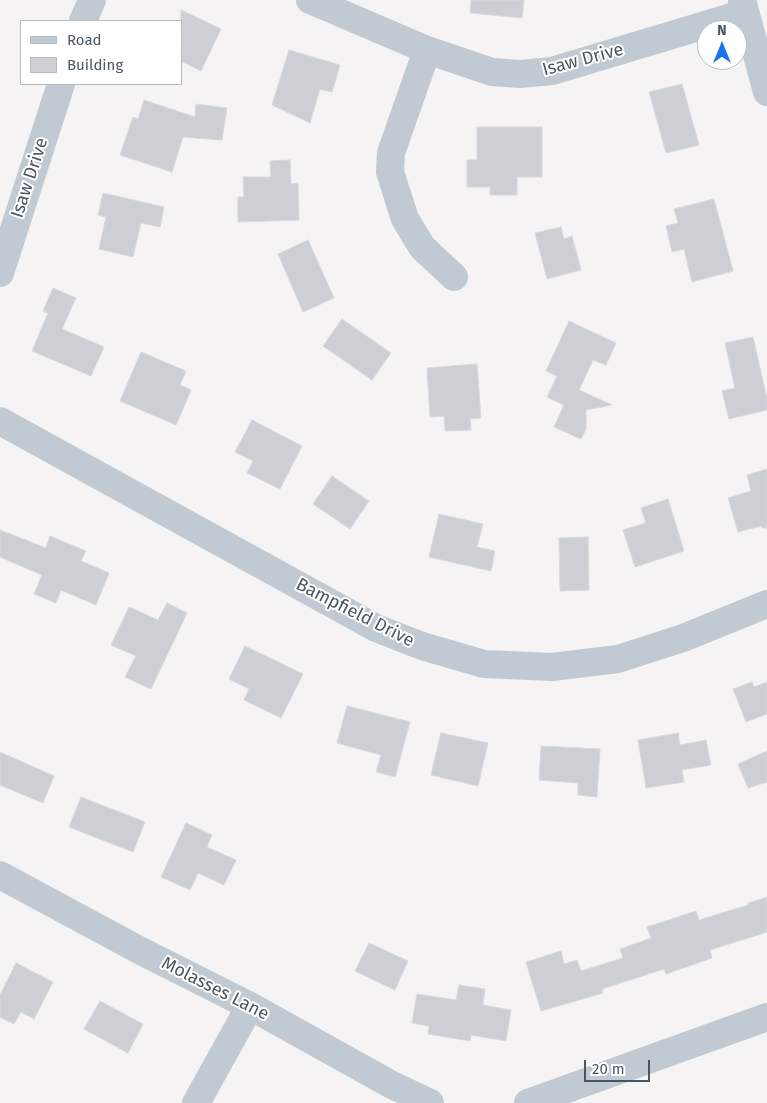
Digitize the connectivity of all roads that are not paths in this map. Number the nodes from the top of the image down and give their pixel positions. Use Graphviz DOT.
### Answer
graph roads {
  1 [pos="92,0"];
  2 [pos="310,0"];
  3 [pos="743,6"];
  4 [pos="83,20"];
  5 [pos="427,50"];
  6 [pos="61,85"];
  7 [pos="767,92"];
  8 [pos="0,273"];
  9 [pos="454,277"];
  10 [pos="0,421"];
  11 [pos="767,604"];
  12 [pos="0,875"];
  13 [pos="250,1006"];
  14 [pos="767,1016"];
  15 [pos="196,1103"];
  16 [pos="430,1103"];
  17 [pos="528,1103"];
  1 -- 4 [label="street"];
  2 -- 5 [label="street, Isaw Drive"];
  3 -- 5 [label="street, Isaw Drive"];
  3 -- 7 [label="street"];
  5 -- 9 [label="street"];
  6 -- 8 [label="street, Isaw Drive"];
  10 -- 11 [label="street, Bampfield Drive"];
  12 -- 13 [label="street, Molasses Lane"];
  13 -- 15 [label="street"];
  13 -- 16 [label="street, Molasses Lane"];
  14 -- 17 [label="street"];
}
